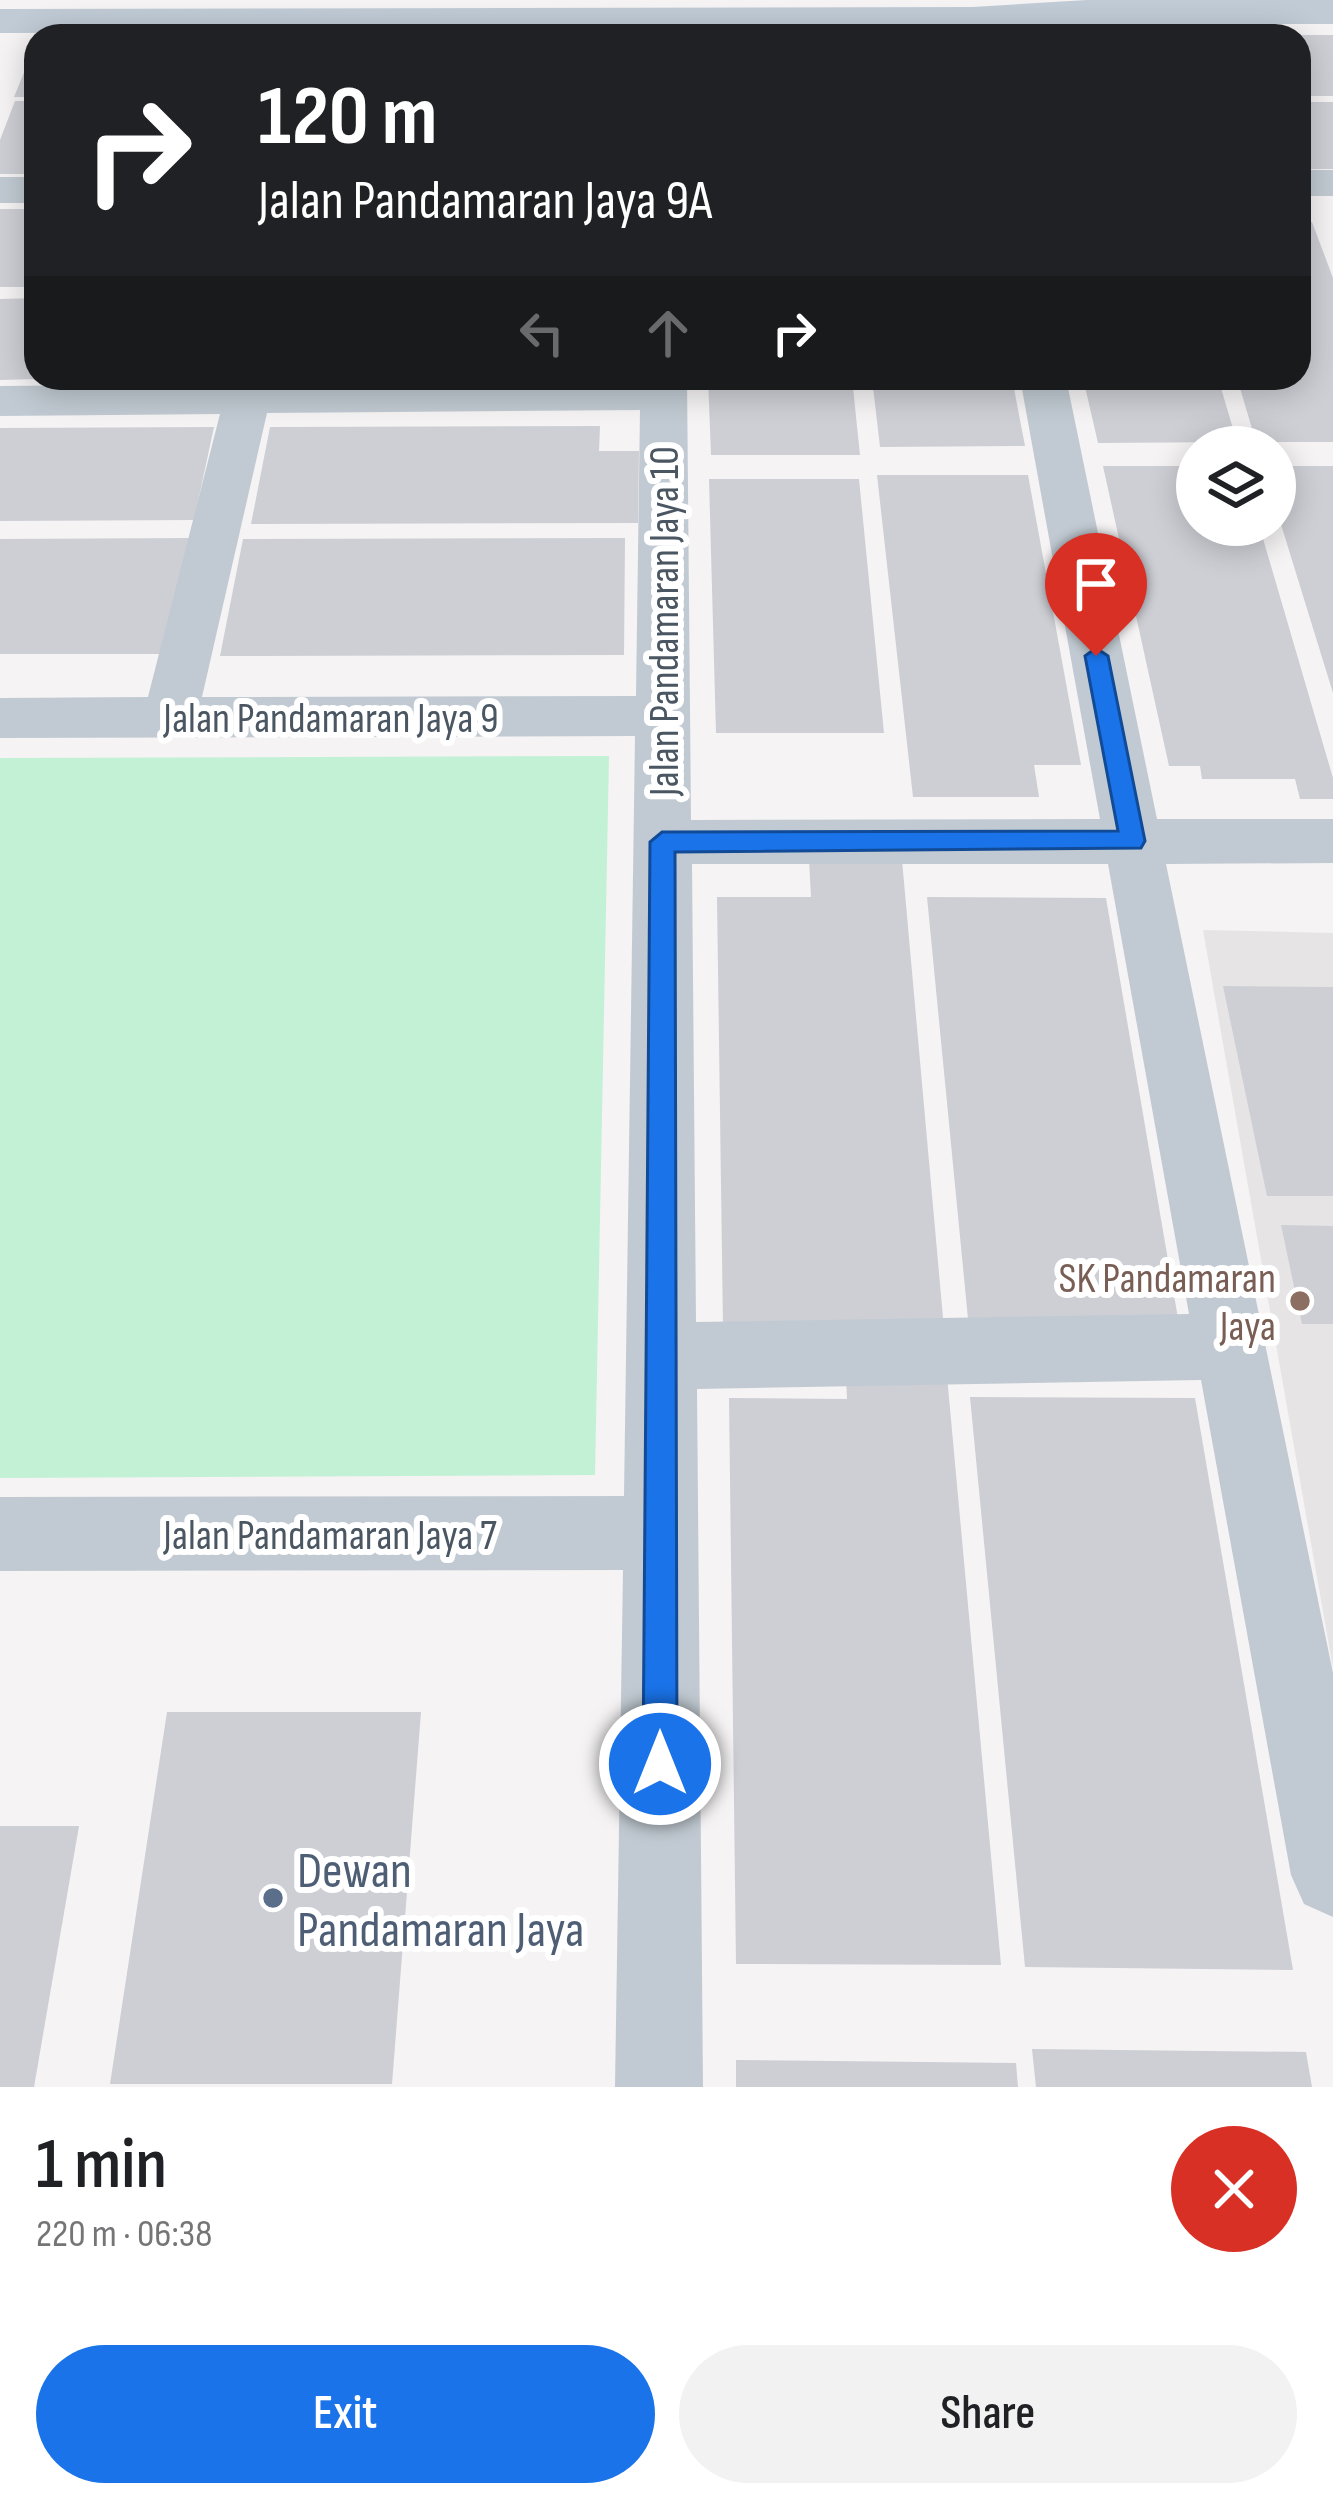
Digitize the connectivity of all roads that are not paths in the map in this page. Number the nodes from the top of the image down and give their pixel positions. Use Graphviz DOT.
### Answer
graph roads {
  1 [pos="1089,6"];
  2 [pos="821,10"];
  3 [pos="1333,12"];
  4 [pos="0,21"];
  5 [pos="285,24"];
  6 [pos="699,24"];
  7 [pos="941,24"];
  8 [pos="995,24"];
  9 [pos="212,390"];
  10 [pos="250,390"];
  11 [pos="664,390"];
  12 [pos="1044,390"];
  13 [pos="0,401"];
  14 [pos="662,716"];
  15 [pos="0,718"];
  16 [pos="170,718"];
  17 [pos="1132,841"];
  18 [pos="1333,841"];
  19 [pos="662,842"];
  20 [pos="1231,1346"];
  21 [pos="661,1356"];
  22 [pos="661,1533"];
  23 [pos="0,1534"];
  24 [pos="1333,1874"];
  25 [pos="659,2087"];
  1 -- 3 [label="main road"];
  1 -- 8 [label="main road"];
  2 -- 6 [label="main road"];
  2 -- 7 [label="main road"];
  4 -- 5 [label="main road"];
  9 -- 13 [label="street"];
  10 -- 16 [label="street"];
  11 -- 14 [label="street, Jalan Pandamaran Jaya 10"];
  12 -- 17 [label="street"];
  14 -- 16 [label="street, Jalan Pandamaran Jaya 9"];
  14 -- 19 [label="street, Jalan Pandamaran Jaya 10"];
  15 -- 16 [label="street, Jalan Pandamaran Jaya 9"];
  17 -- 18 [label="street"];
  17 -- 19 [label="street"];
  17 -- 20 [label="street"];
  19 -- 21 [label="street, Jalan Pandamaran Jaya 10"];
  20 -- 21 [label="street"];
  20 -- 24 [label="street"];
  21 -- 22 [label="street, Jalan Pandamaran Jaya 10"];
  22 -- 23 [label="street, Jalan Pandamaran Jaya 7"];
  22 -- 25 [label="street, Jalan Pandamaran Jaya 10"];
}
